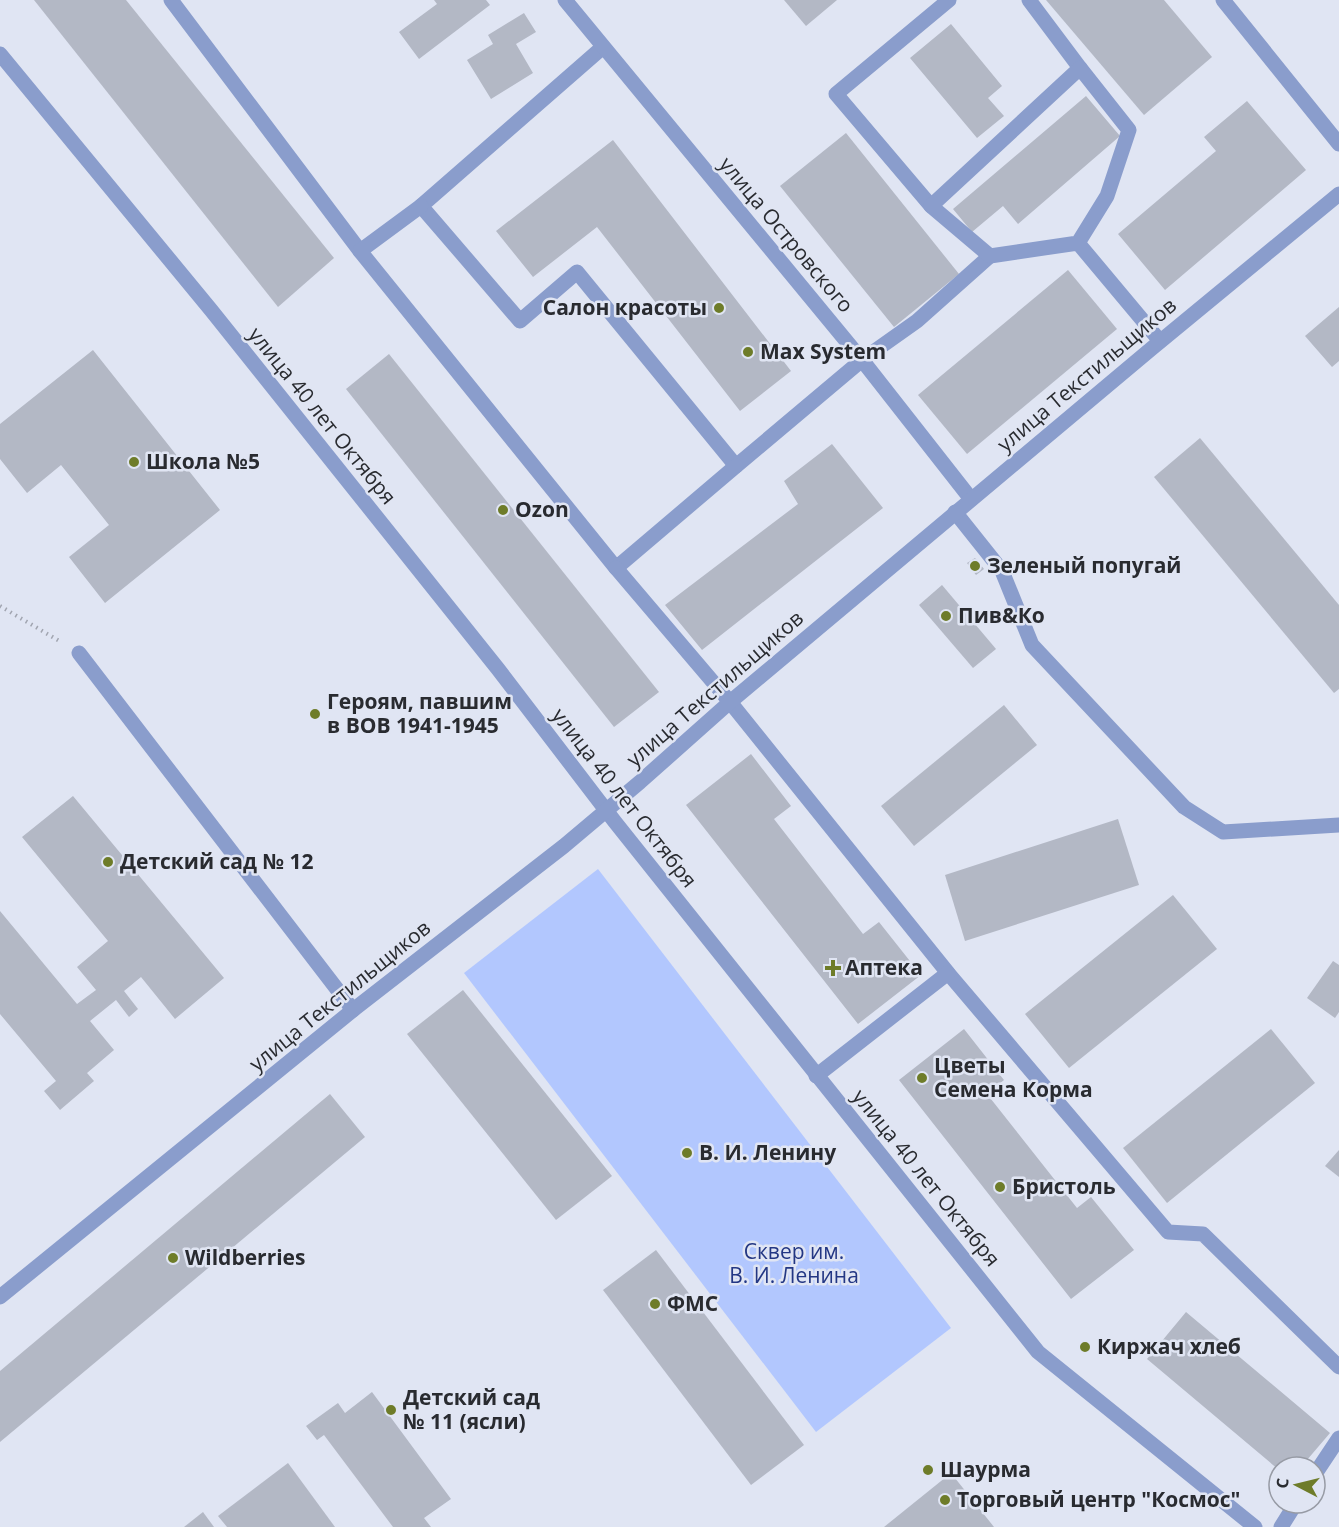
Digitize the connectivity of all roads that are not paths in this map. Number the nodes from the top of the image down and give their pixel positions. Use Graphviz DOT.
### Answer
graph roads {
  1 [pos="171,0"];
  2 [pos="565,0"];
  3 [pos="949,0"];
  4 [pos="1029,0"];
  5 [pos="1223,0"];
  6 [pos="603,47"];
  7 [pos="0,54"];
  8 [pos="1080,68"];
  9 [pos="1339,144"];
  10 [pos="1339,194"];
  11 [pos="421,206"];
  12 [pos="931,206"];
  13 [pos="1078,243"];
  14 [pos="360,251"];
  15 [pos="990,256"];
  16 [pos="1160,341"];
  17 [pos="862,360"];
  18 [pos="736,466"];
  19 [pos="971,499"];
  20 [pos="956,512"];
  21 [pos="616,568"];
  22 [pos="79,654"];
  23 [pos="730,702"];
  24 [pos="607,810"];
  25 [pos="1339,825"];
  26 [pos="948,973"];
  27 [pos="353,1010"];
  28 [pos="816,1076"];
  29 [pos="0,1297"];
  30 [pos="1339,1367"];
  31 [pos="1339,1438"];
  32 [pos="1327,1456"];
  33 [pos="1255,1527"];
  1 -- 14 [label="street"];
  2 -- 6 [label="street, улица Островского"];
  3 -- 12 [label="street"];
  4 -- 8 [label="street"];
  5 -- 9 [label="street"];
  6 -- 11 [label="street"];
  6 -- 17 [label="street, улица Островского"];
  7 -- 24 [label="street, улица 40 лет Октября"];
  8 -- 12 [label="street"];
  8 -- 13 [label="street"];
  10 -- 16 [label="street, улица Текстильщиков"];
  11 -- 14 [label="street"];
  11 -- 18 [label="street"];
  12 -- 15 [label="street"];
  13 -- 15 [label="street"];
  13 -- 16 [label="street"];
  14 -- 21 [label="street"];
  15 -- 17 [label="street"];
  16 -- 19 [label="street, улица Текстильщиков"];
  17 -- 18 [label="street"];
  17 -- 19 [label="street, улица Островского"];
  18 -- 21 [label="street"];
  19 -- 20 [label="street, улица Текстильщиков"];
  20 -- 23 [label="street, улица Текстильщиков"];
  20 -- 25 [label="street"];
  21 -- 23 [label="street"];
  22 -- 27 [label="street"];
  23 -- 24 [label="street, улица Текстильщиков"];
  23 -- 26 [label="street"];
  24 -- 27 [label="street, улица Текстильщиков"];
  24 -- 28 [label="street, улица 40 лет Октября"];
  26 -- 28 [label="street"];
  26 -- 30 [label="street"];
  27 -- 29 [label="street, улица Текстильщиков"];
  28 -- 33 [label="street, улица 40 лет Октября"];
  31 -- 32 [label="street"];
}
